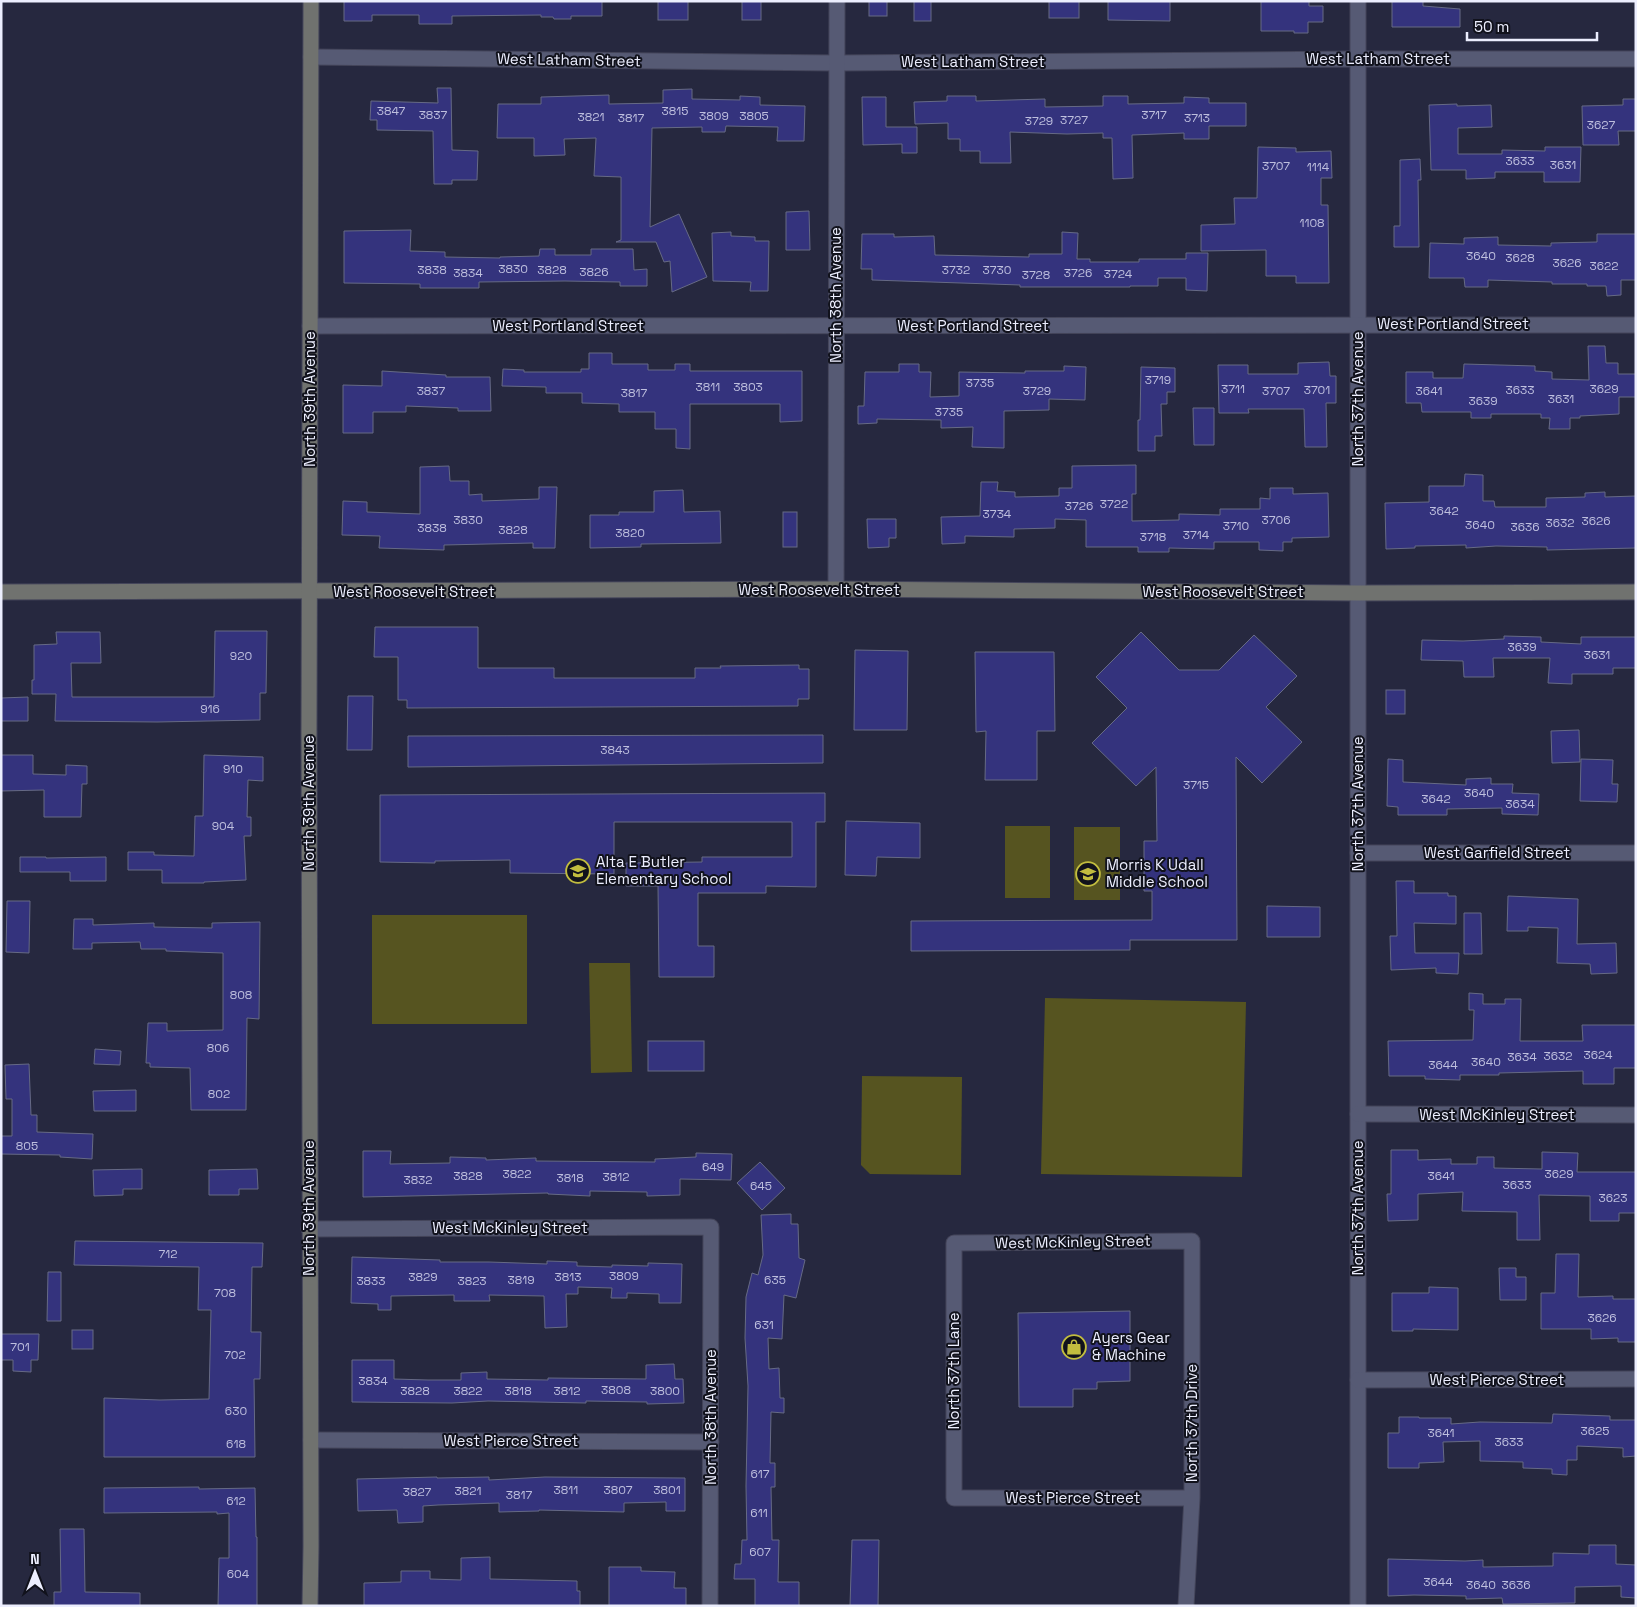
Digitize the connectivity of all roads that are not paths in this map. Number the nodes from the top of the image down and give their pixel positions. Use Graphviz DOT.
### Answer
graph roads {
  1 [pos="312,1"];
  2 [pos="836,1"];
  3 [pos="1358,1"];
  4 [pos="311,57"];
  5 [pos="1358,59"];
  6 [pos="1636,59"];
  7 [pos="836,63"];
  8 [pos="1358,324"];
  9 [pos="1636,325"];
  10 [pos="310,326"];
  11 [pos="836,326"];
  12 [pos="836,590"];
  13 [pos="1,592"];
  14 [pos="309,592"];
  15 [pos="1636,592"];
  16 [pos="1358,593"];
  17 [pos="1358,853"];
  18 [pos="1636,853"];
  19 [pos="1358,1114"];
  20 [pos="1636,1115"];
  21 [pos="711,1227"];
  22 [pos="309,1229"];
  23 [pos="1192,1241"];
  24 [pos="954,1243"];
  25 [pos="1636,1379"];
  26 [pos="1358,1380"];
  27 [pos="310,1440"];
  28 [pos="711,1442"];
  29 [pos="954,1498"];
  30 [pos="1192,1498"];
  31 [pos="310,1606"];
  32 [pos="710,1606"];
  33 [pos="1186,1606"];
  34 [pos="1358,1606"];
  1 -- 4 [label="street, North 39th Avenue"];
  2 -- 7 [label="street, North 38th Avenue"];
  3 -- 5 [label="street, North 37th Avenue"];
  4 -- 7 [label="street, West Latham Street"];
  4 -- 10 [label="street, North 39th Avenue"];
  5 -- 6 [label="street, West Latham Street"];
  5 -- 7 [label="street, West Latham Street"];
  5 -- 8 [label="street, North 37th Avenue"];
  7 -- 11 [label="street, North 38th Avenue"];
  8 -- 9 [label="street, West Portland Street"];
  8 -- 11 [label="street, West Portland Street"];
  8 -- 16 [label="street, North 37th Avenue"];
  10 -- 11 [label="street, West Portland Street"];
  10 -- 14 [label="street, North 39th Avenue"];
  11 -- 12 [label="street, North 38th Avenue"];
  12 -- 14 [label="street, West Roosevelt Street"];
  12 -- 16 [label="street, West Roosevelt Street"];
  13 -- 14 [label="street, West Roosevelt Street"];
  14 -- 22 [label="street, North 39th Avenue"];
  15 -- 16 [label="street, West Roosevelt Street"];
  16 -- 17 [label="street, North 37th Avenue"];
  17 -- 18 [label="street, West Garfield Street"];
  17 -- 19 [label="street, North 37th Avenue"];
  19 -- 20 [label="street, West McKinley Street"];
  19 -- 26 [label="street, North 37th Avenue"];
  21 -- 22 [label="street, West McKinley Street"];
  21 -- 28 [label="street, North 38th Avenue"];
  22 -- 27 [label="street, North 39th Avenue"];
  23 -- 24 [label="street, West McKinley Street"];
  23 -- 30 [label="street, North 37th Drive"];
  24 -- 29 [label="street, North 37th Lane"];
  25 -- 26 [label="street, West Pierce Street"];
  26 -- 34 [label="street, North 37th Avenue"];
  27 -- 28 [label="street, West Pierce Street"];
  27 -- 31 [label="street, North 39th Avenue"];
  28 -- 32 [label="street, North 38th Avenue"];
  29 -- 30 [label="street, West Pierce Street"];
  30 -- 33 [label="street, North 37th Drive"];
}
